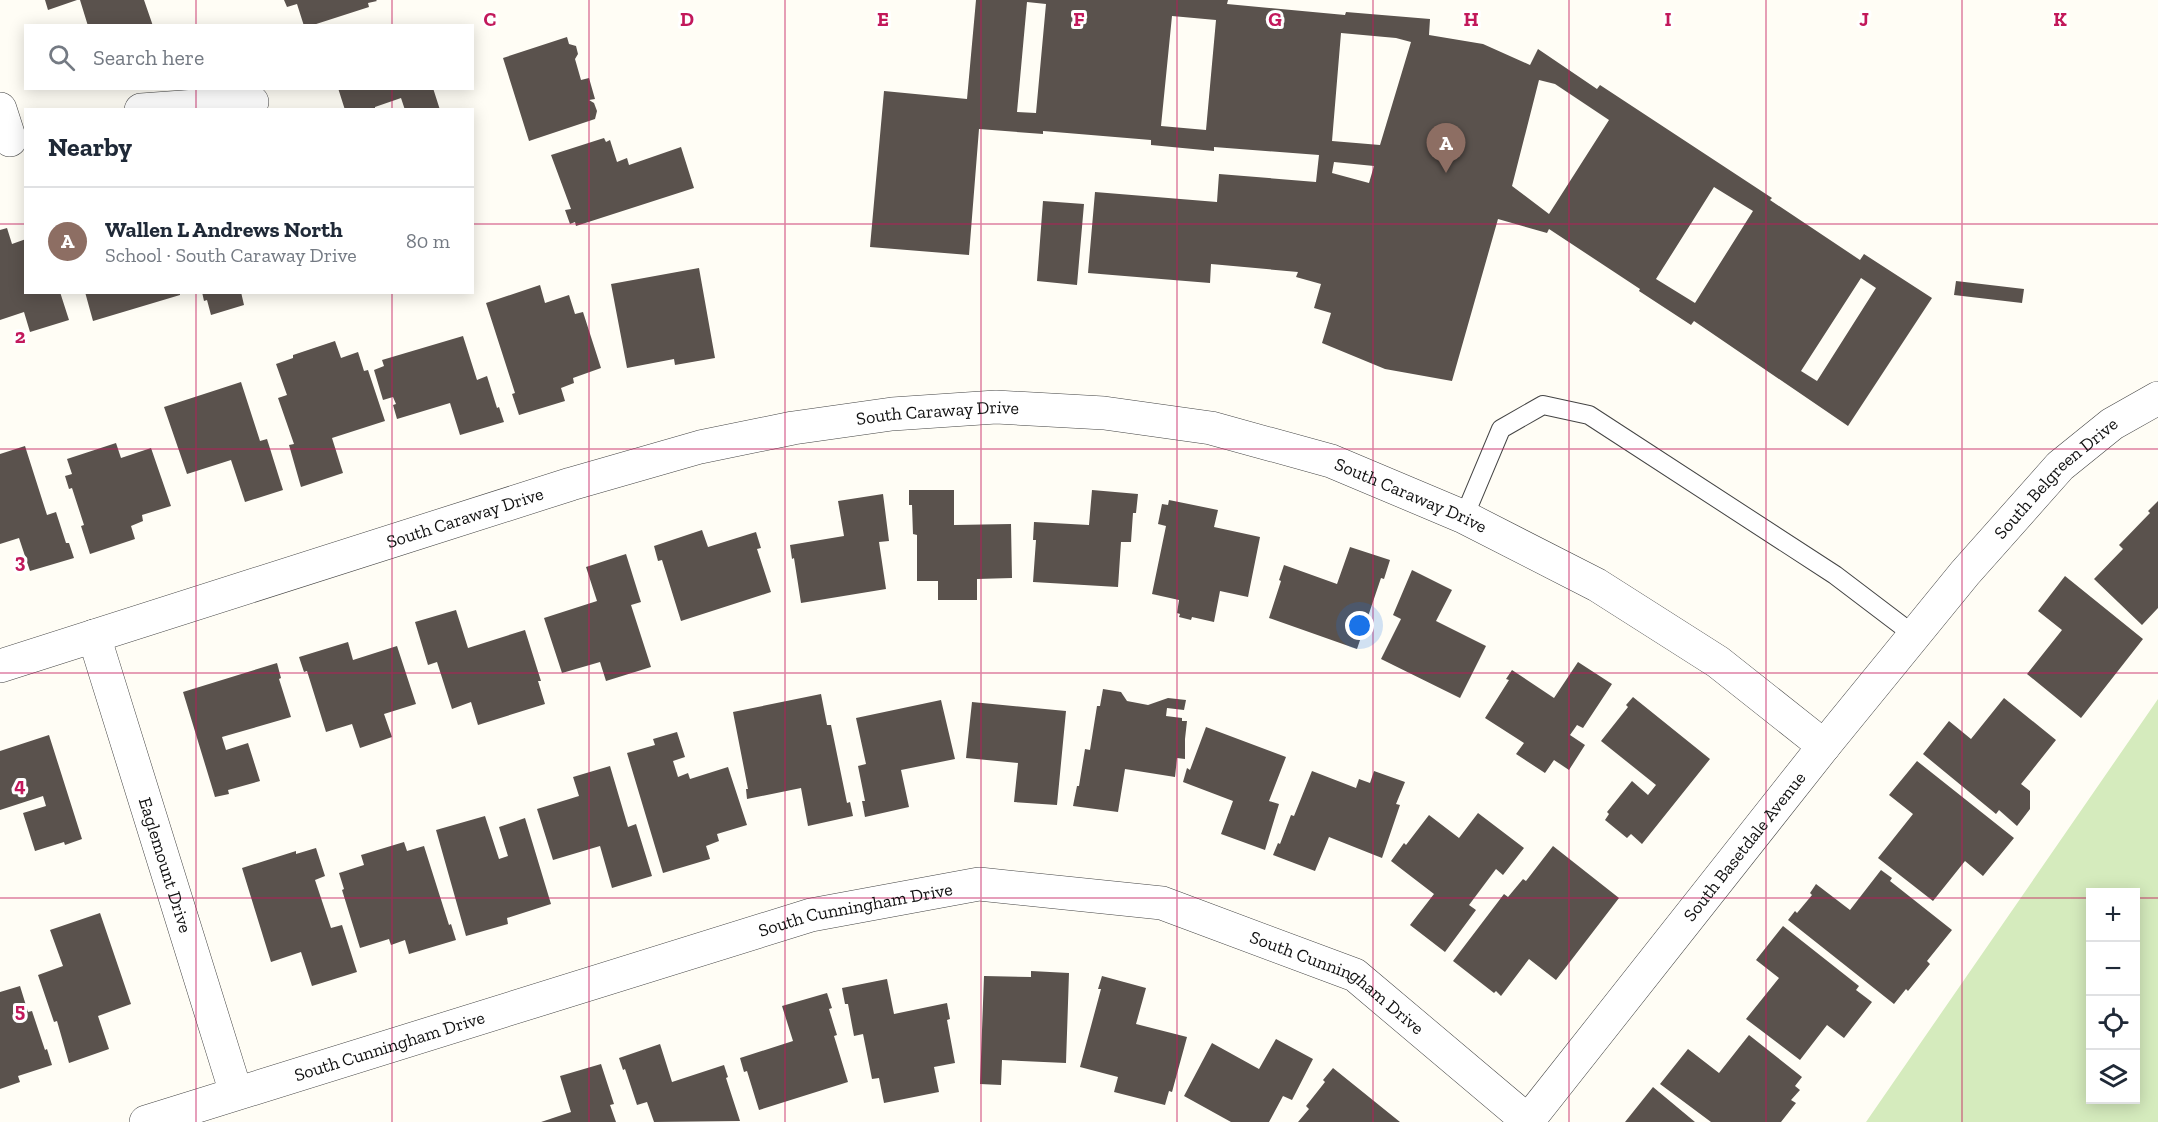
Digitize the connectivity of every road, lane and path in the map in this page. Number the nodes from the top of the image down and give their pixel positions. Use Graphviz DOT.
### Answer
graph roads {
  1 [pos="252,102"];
  2 [pos="169,108"];
  3 [pos="0,110"];
  4 [pos="12,140"];
  5 [pos="2158,398"];
  6 [pos="1464,517"];
  7 [pos="1965,573"];
  8 [pos="1914,635"];
  9 [pos="94,636"];
  10 [pos="0,666"];
  11 [pos="1824,746"];
  12 [pos="236,1094"];
  13 [pos="1527,1121"];
  14 [pos="146,1122"];
  1 -- 2 [label="street"];
  3 -- 4 [label="street"];
  5 -- 7 [label="street, South Belgreen Drive"];
  6 -- 8 [label="lane"];
  6 -- 9 [label="street, South Caraway Drive"];
  6 -- 11 [label="street, South Caraway Drive"];
  7 -- 8 [label="street, South Basetdale Avenue"];
  8 -- 11 [label="street, South Basetdale Avenue"];
  9 -- 10 [label="street, South Caraway Drive"];
  9 -- 12 [label="street, Eaglemount Drive"];
  11 -- 13 [label="street, South Basetdale Avenue"];
  12 -- 13 [label="street, South Cunningham Drive"];
  12 -- 14 [label="street, South Cunningham Drive"];
}
